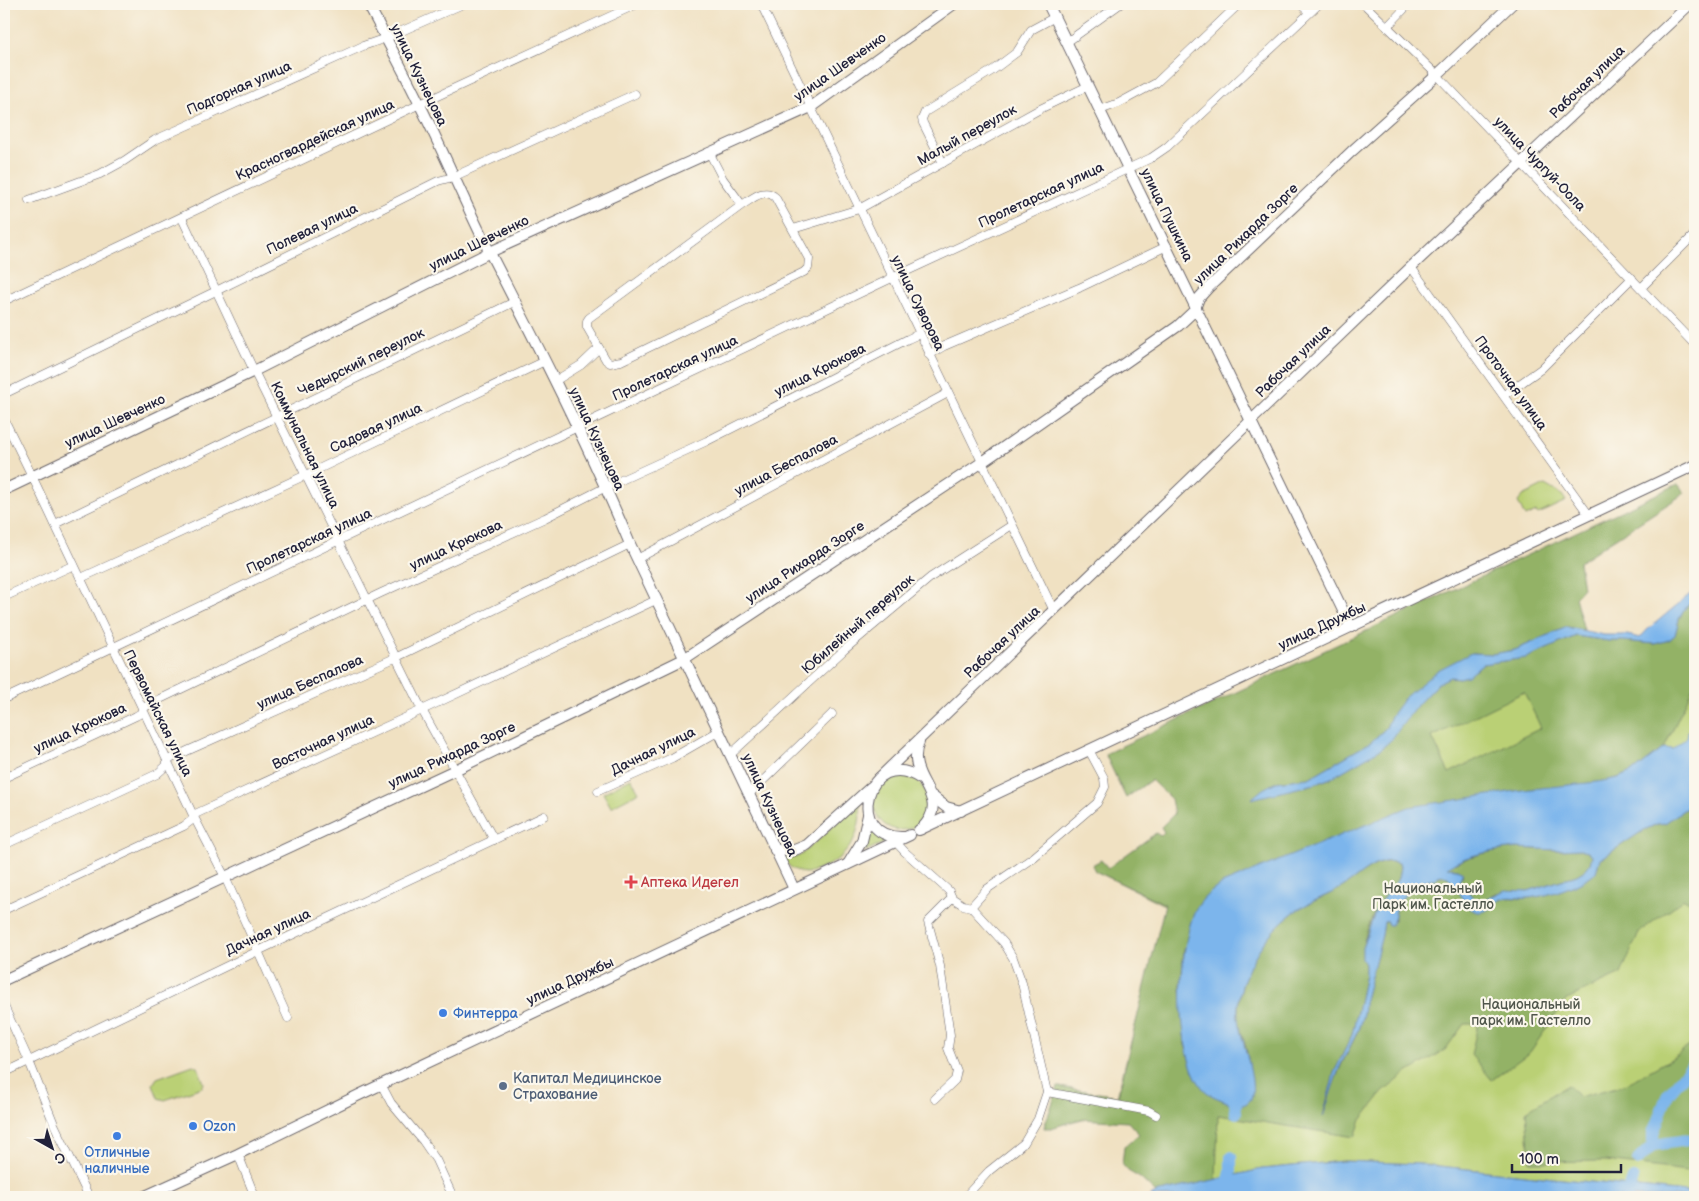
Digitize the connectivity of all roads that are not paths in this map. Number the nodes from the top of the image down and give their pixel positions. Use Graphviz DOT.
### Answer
graph roads {
  1 [pos="368,4"];
  2 [pos="463,4"];
  3 [pos="637,4"];
  4 [pos="760,4"];
  5 [pos="954,4"];
  6 [pos="1048,4"];
  7 [pos="1120,4"];
  8 [pos="1239,4"];
  9 [pos="1300,4"];
  10 [pos="1319,4"];
  11 [pos="1364,4"];
  12 [pos="1409,4"];
  13 [pos="1512,4"];
  14 [pos="1690,4"];
  15 [pos="1309,12"];
  16 [pos="1055,17"];
  17 [pos="1387,27"];
  18 [pos="386,38"];
  19 [pos="1067,42"];
  20 [pos="1437,75"];
  21 [pos="1088,86"];
  22 [pos="635,94"];
  23 [pos="420,104"];
  24 [pos="811,107"];
  25 [pos="1100,110"];
  26 [pos="709,152"];
  27 [pos="943,163"];
  28 [pos="1522,164"];
  29 [pos="1129,168"];
  30 [pos="453,177"];
  31 [pos="28,200"];
  32 [pos="742,205"];
  33 [pos="859,208"];
  34 [pos="182,218"];
  35 [pos="793,229"];
  36 [pos="1695,234"];
  37 [pos="1167,246"];
  38 [pos="490,252"];
  39 [pos="1411,266"];
  40 [pos="892,278"];
  41 [pos="1632,278"];
  42 [pos="1641,288"];
  43 [pos="216,291"];
  44 [pos="4,301"];
  45 [pos="516,301"];
  46 [pos="1195,305"];
  47 [pos="919,334"];
  48 [pos="1695,344"];
  49 [pos="598,348"];
  50 [pos="930,355"];
  51 [pos="545,362"];
  52 [pos="254,371"];
  53 [pos="554,381"];
  54 [pos="948,393"];
  55 [pos="4,394"];
  56 [pos="1504,395"];
  57 [pos="278,416"];
  58 [pos="4,419"];
  59 [pos="1251,420"];
  60 [pos="577,428"];
  61 [pos="981,463"];
  62 [pos="1695,465"];
  63 [pos="306,475"];
  64 [pos="32,476"];
  65 [pos="606,487"];
  66 [pos="4,490"];
  67 [pos="1589,516"];
  68 [pos="55,524"];
  69 [pos="1012,525"];
  70 [pos="339,541"];
  71 [pos="630,544"];
  72 [pos="637,559"];
  73 [pos="74,565"];
  74 [pos="81,578"];
  75 [pos="4,597"];
  76 [pos="368,599"];
  77 [pos="656,600"];
  78 [pos="1054,612"];
  79 [pos="1350,627"];
  80 [pos="114,648"];
  81 [pos="397,657"];
  82 [pos="684,659"];
  83 [pos="4,699"];
  84 [pos="143,708"];
  85 [pos="422,710"];
  86 [pos="832,714"];
  87 [pos="719,732"];
  88 [pos="919,741"];
  89 [pos="1089,750"];
  90 [pos="730,755"];
  91 [pos="168,760"];
  92 [pos="455,770"];
  93 [pos="4,778"];
  94 [pos="921,778"];
  95 [pos="876,782"];
  96 [pos="598,791"];
  97 [pos="749,794"];
  98 [pos="932,796"];
  99 [pos="961,811"];
  100 [pos="193,815"];
  101 [pos="868,815"];
  102 [pos="544,816"];
  103 [pos="915,833"];
  104 [pos="892,838"];
  105 [pos="494,840"];
  106 [pos="4,845"];
  107 [pos="775,850"];
  108 [pos="846,865"];
  109 [pos="225,877"];
  110 [pos="794,890"];
  111 [pos="952,898"];
  112 [pos="971,907"];
  113 [pos="4,910"];
  114 [pos="258,951"];
  115 [pos="4,980"];
  116 [pos="4,1006"];
  117 [pos="288,1018"];
  118 [pos="29,1061"];
  119 [pos="4,1072"];
  120 [pos="381,1084"];
  121 [pos="1047,1092"];
  122 [pos="935,1099"];
  123 [pos="1156,1115"];
  124 [pos="238,1154"];
  125 [pos="89,1197"];
  126 [pos="143,1197"];
  127 [pos="255,1197"];
  128 [pos="453,1197"];
  129 [pos="965,1197"];
  1 -- 18 [label="street, улица Кузнецова"];
  2 -- 18 [label="street, Подгорная улица"];
  3 -- 23 [label="street, Красногвардейская улица"];
  4 -- 24 [label="street, улица Суворова"];
  5 -- 24 [label="street, улица Шевченко"];
  6 -- 16 [label="street, улица Пушкина"];
  7 -- 19 [label="street"];
  8 -- 25 [label="street"];
  9 -- 15 [label="street"];
  10 -- 15 [label="street, Пролетарская улица"];
  11 -- 17 [label="street, улица Чургуй-Оола"];
  12 -- 17 [label="street"];
  13 -- 20 [label="street, улица Рихарда Зорге"];
  14 -- 28 [label="street, Рабочая улица"];
  15 -- 29 [label="street, Пролетарская улица"];
  16 -- 19 [label="street, улица Пушкина"];
  16 -- 27 [label="street"];
  17 -- 20 [label="street, улица Чургуй-Оола"];
  18 -- 23 [label="street, улица Кузнецова"];
  18 -- 31 [label="street, Подгорная улица"];
  19 -- 21 [label="street, улица Пушкина"];
  20 -- 28 [label="street, улица Чургуй-Оола"];
  20 -- 46 [label="street, улица Рихарда Зорге"];
  21 -- 25 [label="street, улица Пушкина"];
  21 -- 27 [label="street, Малый переулок"];
  22 -- 30 [label="street, Полевая улица"];
  23 -- 30 [label="street, улица Кузнецова"];
  23 -- 34 [label="street, Красногвардейская улица"];
  24 -- 26 [label="street, улица Шевченко"];
  24 -- 33 [label="street, улица Суворова"];
  25 -- 29 [label="street, улица Пушкина"];
  26 -- 32 [label="street"];
  26 -- 38 [label="street, улица Шевченко"];
  27 -- 33 [label="street, Малый переулок"];
  28 -- 39 [label="street, Рабочая улица"];
  28 -- 41 [label="street, улица Чургуй-Оола"];
  29 -- 37 [label="street, улица Пушкина"];
  29 -- 40 [label="street, Пролетарская улица"];
  30 -- 38 [label="street, улица Кузнецова"];
  30 -- 43 [label="street, Полевая улица"];
  32 -- 35 [label="street"];
  32 -- 49 [label="street"];
  33 -- 35 [label="street, Малый переулок"];
  33 -- 40 [label="street, улица Суворова"];
  34 -- 43 [label="street, Коммунальная улица"];
  34 -- 44 [label="street, Красногвардейская улица"];
  35 -- 49 [label="street"];
  36 -- 42 [label="street"];
  37 -- 46 [label="street, улица Пушкина"];
  37 -- 50 [label="street"];
  38 -- 45 [label="street, улица Кузнецова"];
  38 -- 52 [label="street, улица Шевченко"];
  39 -- 56 [label="street, Проточная улица"];
  39 -- 59 [label="street, Рабочая улица"];
  40 -- 47 [label="street, улица Суворова"];
  40 -- 60 [label="street, Пролетарская улица"];
  41 -- 42 [label="street, улица Чургуй-Оола"];
  41 -- 56 [label="street"];
  42 -- 48 [label="street, улица Чургуй-Оола"];
  43 -- 52 [label="street, Коммунальная улица"];
  43 -- 55 [label="street, Полевая улица"];
  45 -- 51 [label="street, улица Кузнецова"];
  45 -- 57 [label="street, Чедырский переулок"];
  46 -- 59 [label="street, улица Пушкина"];
  46 -- 61 [label="street, улица Рихарда Зорге"];
  47 -- 50 [label="street, улица Суворова"];
  47 -- 65 [label="street, улица Крюкова"];
  49 -- 53 [label="street"];
  50 -- 54 [label="street, улица Суворова"];
  51 -- 53 [label="street, улица Кузнецова"];
  51 -- 63 [label="street, Садовая улица"];
  52 -- 57 [label="street, Коммунальная улица"];
  52 -- 64 [label="street, улица Шевченко"];
  53 -- 60 [label="street, улица Кузнецова"];
  54 -- 61 [label="street, улица Суворова"];
  54 -- 72 [label="street, улица Беспалова"];
  56 -- 67 [label="street, Проточная улица"];
  57 -- 63 [label="street, Коммунальная улица"];
  57 -- 68 [label="street, Чедырский переулок"];
  58 -- 64 [label="street, Первомайская улица"];
  59 -- 78 [label="street, Рабочая улица"];
  59 -- 79 [label="street, улица Пушкина"];
  60 -- 65 [label="street, улица Кузнецова"];
  60 -- 70 [label="street, Пролетарская улица"];
  61 -- 69 [label="street, улица Суворова"];
  61 -- 82 [label="street, улица Рихарда Зорге"];
  62 -- 67 [label="street, улица Дружбы"];
  63 -- 70 [label="street, Коммунальная улица"];
  63 -- 74 [label="street, Садовая улица"];
  64 -- 66 [label="street, улица Шевченко"];
  64 -- 68 [label="street, Первомайская улица"];
  65 -- 71 [label="street, улица Кузнецова"];
  65 -- 76 [label="street, улица Крюкова"];
  67 -- 79 [label="street, улица Дружбы"];
  68 -- 73 [label="street, Первомайская улица"];
  69 -- 78 [label="street, улица Суворова"];
  69 -- 90 [label="street, Юбилейный переулок"];
  70 -- 76 [label="street, Коммунальная улица"];
  70 -- 80 [label="street, Пролетарская улица"];
  71 -- 72 [label="street, улица Кузнецова"];
  71 -- 81 [label="street, улица Беспалова"];
  72 -- 77 [label="street, улица Кузнецова"];
  73 -- 74 [label="street, Первомайская улица"];
  73 -- 75 [label="street"];
  74 -- 80 [label="street, Первомайская улица"];
  76 -- 81 [label="street, Коммунальная улица"];
  76 -- 84 [label="street, улица Крюкова"];
  77 -- 82 [label="street, улица Кузнецова"];
  77 -- 85 [label="street, Восточная улица"];
  78 -- 88 [label="street, Рабочая улица"];
  79 -- 89 [label="street, улица Дружбы"];
  80 -- 83 [label="street, Пролетарская улица"];
  80 -- 84 [label="street, Первомайская улица"];
  81 -- 85 [label="street, Коммунальная улица"];
  81 -- 91 [label="street, улица Беспалова"];
  82 -- 87 [label="street, улица Кузнецова"];
  82 -- 92 [label="street, улица Рихарда Зорге"];
  84 -- 91 [label="street, Первомайская улица"];
  84 -- 93 [label="street, улица Крюкова"];
  85 -- 92 [label="street, Коммунальная улица"];
  85 -- 100 [label="street, Восточная улица"];
  86 -- 97 [label="street"];
  87 -- 90 [label="street, улица Кузнецова"];
  87 -- 96 [label="street, Дачная улица"];
  88 -- 94 [label="street"];
  88 -- 95 [label="street, Рабочая улица"];
  89 -- 99 [label="street, улица Дружбы"];
  89 -- 112 [label="street"];
  90 -- 97 [label="street, улица Кузнецова"];
  91 -- 100 [label="street, Первомайская улица"];
  91 -- 106 [label="street, улица Беспалова"];
  92 -- 105 [label="street, Коммунальная улица"];
  92 -- 109 [label="street, улица Рихарда Зорге"];
  94 -- 95 [label="street"];
  94 -- 98 [label="street"];
  95 -- 101 [label="street"];
  95 -- 107 [label="street, Рабочая улица"];
  97 -- 107 [label="street, улица Кузнецова"];
  98 -- 99 [label="street"];
  98 -- 103 [label="street"];
  99 -- 103 [label="street, улица Дружбы"];
  100 -- 109 [label="street, Первомайская улица"];
  100 -- 113 [label="street, Восточная улица"];
  101 -- 104 [label="street"];
  101 -- 108 [label="street"];
  102 -- 105 [label="street, Дачная улица"];
  103 -- 104 [label="street"];
  104 -- 108 [label="street, улица Дружбы"];
  104 -- 111 [label="street"];
  105 -- 114 [label="street, Дачная улица"];
  107 -- 110 [label="street, улица Кузнецова"];
  108 -- 110 [label="street, улица Дружбы"];
  109 -- 114 [label="street, Первомайская улица"];
  109 -- 115 [label="street, улица Рихарда Зорге"];
  110 -- 120 [label="street, улица Дружбы"];
  111 -- 112 [label="street"];
  111 -- 122 [label="street"];
  112 -- 121 [label="street"];
  114 -- 117 [label="street, Первомайская улица"];
  114 -- 118 [label="street, Дачная улица"];
  116 -- 118 [label="street"];
  118 -- 119 [label="street, Дачная улица"];
  118 -- 125 [label="street"];
  120 -- 124 [label="street, улица Дружбы"];
  120 -- 128 [label="street"];
  121 -- 123 [label="street"];
  121 -- 129 [label="street"];
  124 -- 126 [label="street, улица Дружбы"];
  124 -- 127 [label="street"];
}
